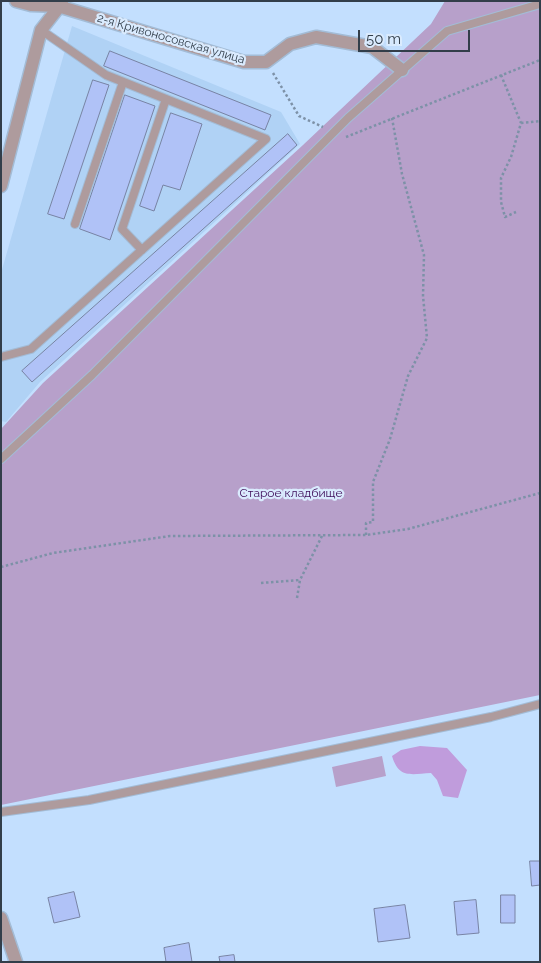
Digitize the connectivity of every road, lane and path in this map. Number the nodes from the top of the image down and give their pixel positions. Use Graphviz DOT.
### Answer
graph roads {
  1 [pos="16,1"];
  2 [pos="61,4"];
  3 [pos="540,4"];
  4 [pos="41,30"];
  5 [pos="540,60"];
  6 [pos="266,62"];
  7 [pos="402,70"];
  8 [pos="501,75"];
  9 [pos="123,82"];
  10 [pos="166,99"];
  11 [pos="392,118"];
  12 [pos="540,121"];
  13 [pos="521,123"];
  14 [pos="332,134"];
  15 [pos="346,137"];
  16 [pos="1,186"];
  17 [pos="516,212"];
  18 [pos="75,224"];
  19 [pos="142,250"];
  20 [pos="1,356"];
  21 [pos="1,459"];
  22 [pos="540,493"];
  23 [pos="366,534"];
  24 [pos="322,536"];
  25 [pos="1,567"];
  26 [pos="300,580"];
  27 [pos="261,583"];
  28 [pos="297,598"];
  29 [pos="540,704"];
  30 [pos="1,812"];
  31 [pos="1,918"];
  32 [pos="16,962"];
  1 -- 2 [label="street, 2-я Кривоносовская улица"];
  2 -- 4 [label="street"];
  2 -- 6 [label="street, 2-я Кривоносовская улица"];
  3 -- 7 [label="lane"];
  4 -- 9 [label="lane"];
  4 -- 16 [label="street"];
  5 -- 8 [label="path"];
  6 -- 7 [label="street"];
  6 -- 14 [label="path"];
  7 -- 14 [label="lane"];
  8 -- 11 [label="path"];
  8 -- 13 [label="path"];
  9 -- 10 [label="lane"];
  9 -- 18 [label="lane"];
  10 -- 19 [label="lane"];
  10 -- 19 [label="lane"];
  11 -- 15 [label="path"];
  11 -- 23 [label="path"];
  12 -- 13 [label="path"];
  13 -- 17 [label="path"];
  14 -- 21 [label="lane"];
  19 -- 20 [label="lane"];
  22 -- 23 [label="path"];
  23 -- 24 [label="path"];
  24 -- 25 [label="path"];
  24 -- 26 [label="path"];
  26 -- 27 [label="path"];
  26 -- 28 [label="path"];
  29 -- 30 [label="lane"];
  31 -- 32 [label="street"];
}
